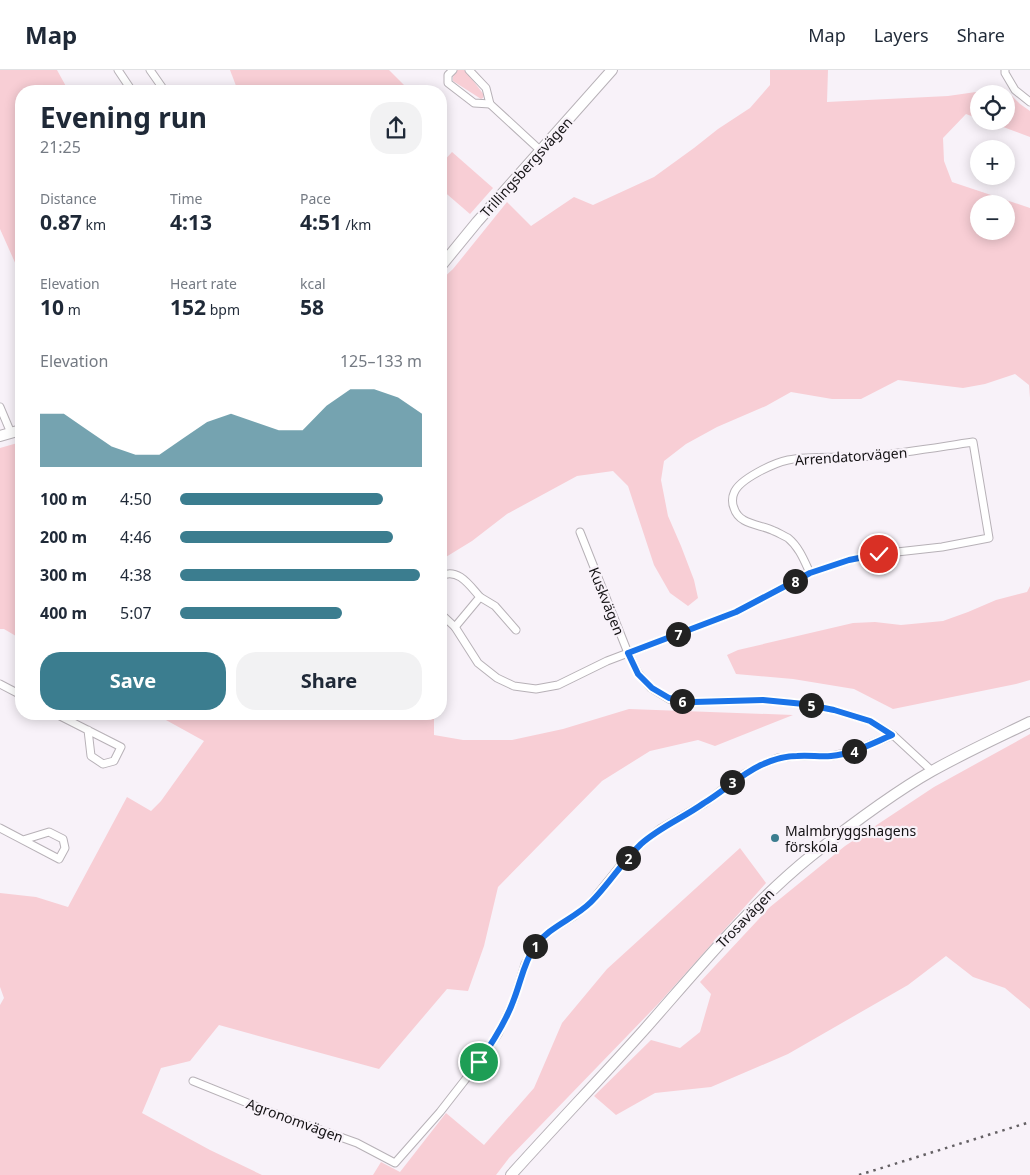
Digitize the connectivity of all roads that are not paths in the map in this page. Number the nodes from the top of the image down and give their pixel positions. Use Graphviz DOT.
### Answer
graph roads {
  1 [pos="118,70"];
  2 [pos="150,70"];
  3 [pos="453,70"];
  4 [pos="469,70"];
  5 [pos="612,70"];
  6 [pos="1005,70"];
  7 [pos="128,85"];
  8 [pos="160,85"];
  9 [pos="1030,102"];
  10 [pos="490,104"];
  11 [pos="541,151"];
  12 [pos="447,258"];
  13 [pos="0,407"];
  14 [pos="15,430"];
  15 [pos="15,432"];
  16 [pos="0,436"];
  17 [pos="580,532"];
  18 [pos="447,573"];
  19 [pos="810,573"];
  20 [pos="480,598"];
  21 [pos="447,620"];
  22 [pos="454,627"];
  23 [pos="516,630"];
  24 [pos="628,653"];
  25 [pos="0,684"];
  26 [pos="15,693"];
  27 [pos="68,720"];
  28 [pos="1030,722"];
  29 [pos="88,730"];
  30 [pos="892,735"];
  31 [pos="932,771"];
  32 [pos="0,828"];
  33 [pos="23,840"];
  34 [pos="193,1081"];
  35 [pos="511,1175"];
  1 -- 7 [label="street"];
  2 -- 8 [label="street"];
  3 -- 10 [label="street"];
  4 -- 10 [label="street"];
  5 -- 11 [label="main road, Trillingsbergsvägen"];
  6 -- 9 [label="street"];
  10 -- 11 [label="street"];
  11 -- 12 [label="main road, Trillingsbergsvägen"];
  13 -- 14 [label="street"];
  15 -- 16 [label="main road"];
  17 -- 24 [label="street, Kuskvägen"];
  18 -- 20 [label="street"];
  19 -- 19 [label="street, Arrendatorvägen"];
  19 -- 24 [label="street"];
  20 -- 22 [label="street"];
  20 -- 23 [label="street"];
  21 -- 22 [label="street"];
  22 -- 24 [label="street"];
  24 -- 30 [label="street, Kuskvägen"];
  25 -- 26 [label="street"];
  27 -- 29 [label="street"];
  28 -- 31 [label="main road, Trosavägen"];
  29 -- 29 [label="street"];
  30 -- 31 [label="street, Kuskvägen"];
  30 -- 34 [label="street, Agronomvägen"];
  31 -- 35 [label="main road, Trosavägen"];
  32 -- 33 [label="street"];
  33 -- 33 [label="street"];
}
